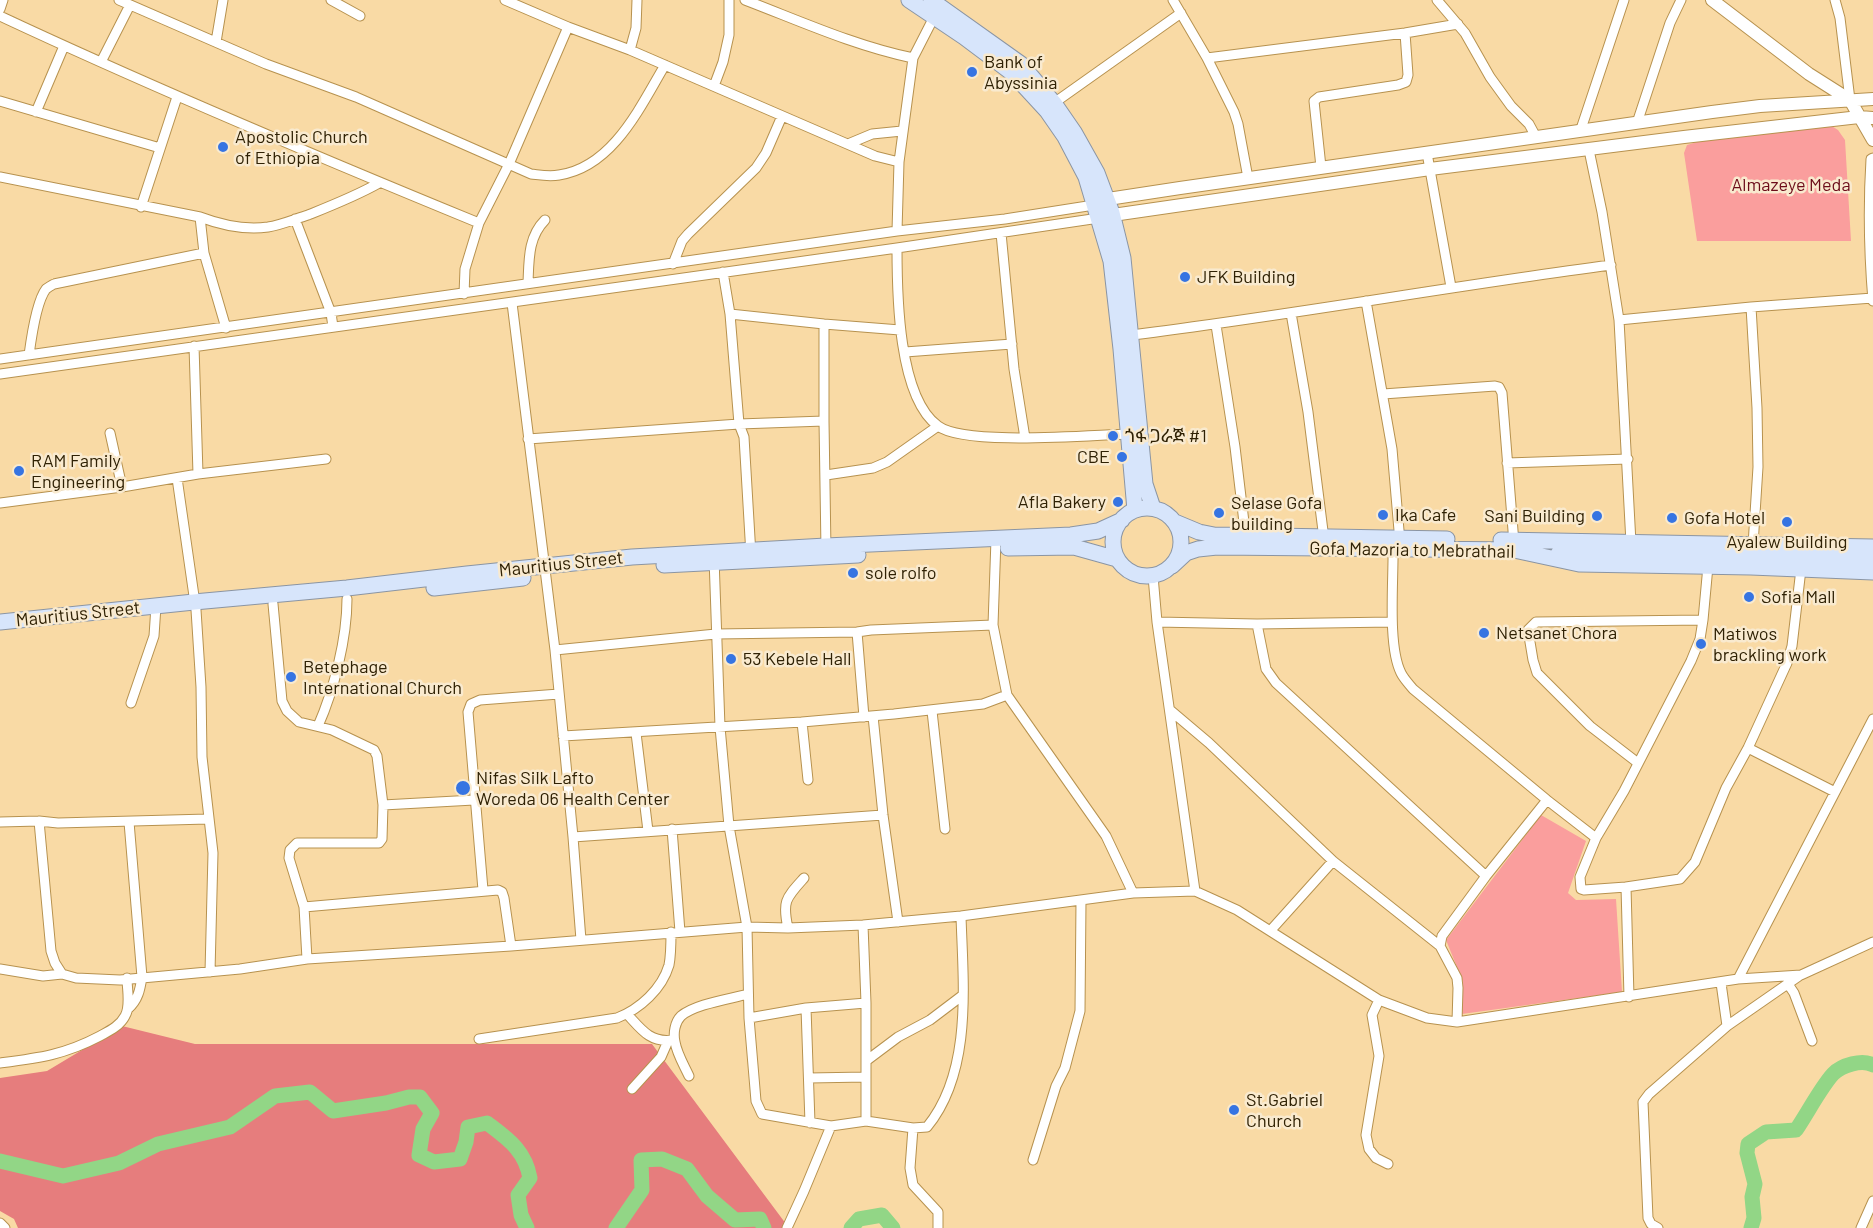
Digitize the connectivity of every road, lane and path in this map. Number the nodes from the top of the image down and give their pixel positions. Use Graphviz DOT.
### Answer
graph roads {
  1 [pos="3,0"];
  2 [pos="119,0"];
  3 [pos="223,0"];
  4 [pos="331,0"];
  5 [pos="505,0"];
  6 [pos="637,0"];
  7 [pos="729,0"];
  8 [pos="745,0"];
  9 [pos="910,0"];
  10 [pos="932,0"];
  11 [pos="1173,0"];
  12 [pos="1437,0"];
  13 [pos="1624,0"];
  14 [pos="1681,0"];
  15 [pos="1713,0"];
  16 [pos="1835,0"];
  17 [pos="130,5"];
  18 [pos="0,9"];
  19 [pos="1181,13"];
  20 [pos="0,16"];
  21 [pos="360,16"];
  22 [pos="934,17"];
  23 [pos="1458,24"];
  24 [pos="568,27"];
  25 [pos="1405,33"];
  26 [pos="216,42"];
  27 [pos="64,46"];
  28 [pos="630,50"];
  29 [pos="913,58"];
  30 [pos="1207,58"];
  31 [pos="101,62"];
  32 [pos="665,65"];
  33 [pos="714,86"];
  34 [pos="177,97"];
  35 [pos="1873,99"];
  36 [pos="1850,100"];
  37 [pos="0,101"];
  38 [pos="1054,103"];
  39 [pos="36,112"];
  40 [pos="782,116"];
  41 [pos="1859,117"];
  42 [pos="1873,118"];
  43 [pos="1638,123"];
  44 [pos="1581,129"];
  45 [pos="902,131"];
  46 [pos="1536,136"];
  47 [pos="1873,140"];
  48 [pos="848,144"];
  49 [pos="160,148"];
  50 [pos="1589,150"];
  51 [pos="1427,153"];
  52 [pos="1873,158"];
  53 [pos="899,162"];
  54 [pos="509,164"];
  55 [pos="1321,167"];
  56 [pos="1430,169"];
  57 [pos="0,177"];
  58 [pos="1248,178"];
  59 [pos="379,183"];
  60 [pos="141,207"];
  61 [pos="1104,209"];
  62 [pos="200,217"];
  63 [pos="295,219"];
  64 [pos="545,220"];
  65 [pos="479,223"];
  66 [pos="897,231"];
  67 [pos="1001,233"];
  68 [pos="897,248"];
  69 [pos="204,253"];
  70 [pos="673,264"];
  71 [pos="1611,265"];
  72 [pos="723,272"];
  73 [pos="528,283"];
  74 [pos="1451,287"];
  75 [pos="464,294"];
  76 [pos="1873,298"];
  77 [pos="1366,301"];
  78 [pos="512,303"];
  79 [pos="1873,304"];
  80 [pos="1751,307"];
  81 [pos="331,313"];
  82 [pos="1291,313"];
  83 [pos="730,314"];
  84 [pos="1619,320"];
  85 [pos="824,324"];
  86 [pos="1216,325"];
  87 [pos="333,327"];
  88 [pos="226,328"];
  89 [pos="900,330"];
  90 [pos="1132,335"];
  91 [pos="1012,344"];
  92 [pos="194,346"];
  93 [pos="905,352"];
  94 [pos="29,355"];
  95 [pos="0,359"];
  96 [pos="0,374"];
  97 [pos="1383,394"];
  98 [pos="824,421"];
  99 [pos="738,424"];
  100 [pos="938,426"];
  101 [pos="110,433"];
  102 [pos="1128,434"];
  103 [pos="1025,438"];
  104 [pos="528,439"];
  105 [pos="326,459"];
  106 [pos="1628,459"];
  107 [pos="1507,463"];
  108 [pos="198,474"];
  109 [pos="826,474"];
  110 [pos="177,478"];
  111 [pos="122,487"];
  112 [pos="0,503"];
  113 [pos="1153,508"];
  114 [pos="1135,510"];
  115 [pos="1122,520"];
  116 [pos="1175,522"];
  117 [pos="1246,542"];
  118 [pos="1324,542"];
  119 [pos="1631,543"];
  120 [pos="997,544"];
  121 [pos="1397,544"];
  122 [pos="1514,545"];
  123 [pos="1753,545"];
  124 [pos="1873,547"];
  125 [pos="1535,548"];
  126 [pos="826,551"];
  127 [pos="751,555"];
  128 [pos="714,557"];
  129 [pos="1118,559"];
  130 [pos="1873,559"];
  131 [pos="1708,566"];
  132 [pos="1172,567"];
  133 [pos="1801,569"];
  134 [pos="546,571"];
  135 [pos="1873,572"];
  136 [pos="1153,576"];
  137 [pos="347,598"];
  138 [pos="273,604"];
  139 [pos="195,606"];
  140 [pos="156,610"];
  141 [pos="1703,620"];
  142 [pos="1392,621"];
  143 [pos="0,622"];
  144 [pos="1157,622"];
  145 [pos="1257,624"];
  146 [pos="993,625"];
  147 [pos="0,630"];
  148 [pos="857,632"];
  149 [pos="716,634"];
  150 [pos="555,650"];
  151 [pos="559,694"];
  152 [pos="1007,695"];
  153 [pos="131,703"];
  154 [pos="1170,710"];
  155 [pos="932,711"];
  156 [pos="868,717"];
  157 [pos="1873,719"];
  158 [pos="802,722"];
  159 [pos="318,726"];
  160 [pos="720,727"];
  161 [pos="636,733"];
  162 [pos="563,736"];
  163 [pos="1748,748"];
  164 [pos="1638,763"];
  165 [pos="808,780"];
  166 [pos="1835,792"];
  167 [pos="474,800"];
  168 [pos="1547,800"];
  169 [pos="383,805"];
  170 [pos="883,815"];
  171 [pos="208,819"];
  172 [pos="39,821"];
  173 [pos="0,822"];
  174 [pos="129,822"];
  175 [pos="729,826"];
  176 [pos="672,829"];
  177 [pos="945,829"];
  178 [pos="648,831"];
  179 [pos="573,837"];
  180 [pos="1596,838"];
  181 [pos="1333,861"];
  182 [pos="1486,876"];
  183 [pos="804,878"];
  184 [pos="1626,887"];
  185 [pos="483,890"];
  186 [pos="1195,891"];
  187 [pos="1132,894"];
  188 [pos="1081,900"];
  189 [pos="304,907"];
  190 [pos="961,916"];
  191 [pos="898,922"];
  192 [pos="863,925"];
  193 [pos="747,927"];
  194 [pos="788,928"];
  195 [pos="1271,930"];
  196 [pos="675,932"];
  197 [pos="581,940"];
  198 [pos="1873,942"];
  199 [pos="511,946"];
  200 [pos="1440,946"];
  201 [pos="307,959"];
  202 [pos="0,969"];
  203 [pos="210,972"];
  204 [pos="63,974"];
  205 [pos="1801,975"];
  206 [pos="142,977"];
  207 [pos="127,978"];
  208 [pos="1738,980"];
  209 [pos="1721,983"];
  210 [pos="1788,984"];
  211 [pos="748,994"];
  212 [pos="963,995"];
  213 [pos="1629,997"];
  214 [pos="1379,1000"];
  215 [pos="866,1003"];
  216 [pos="806,1008"];
  217 [pos="128,1009"];
  218 [pos="627,1014"];
  219 [pos="749,1018"];
  220 [pos="1456,1022"];
  221 [pos="1726,1026"];
  222 [pos="479,1039"];
  223 [pos="671,1040"];
  224 [pos="1812,1041"];
  225 [pos="866,1061"];
  226 [pos="0,1063"];
  227 [pos="690,1076"];
  228 [pos="866,1077"];
  229 [pos="809,1078"];
  230 [pos="632,1089"];
  231 [pos="866,1120"];
  232 [pos="810,1123"];
  233 [pos="831,1126"];
  234 [pos="913,1128"];
  235 [pos="1034,1160"];
  236 [pos="1388,1164"];
  237 [pos="1873,1201"];
  238 [pos="0,1222"];
  239 [pos="5,1228"];
  240 [pos="787,1228"];
  241 [pos="938,1228"];
  242 [pos="1658,1228"];
  243 [pos="1861,1228"];
  1 -- 18 [label="street"];
  2 -- 17 [label="street"];
  3 -- 26 [label="street"];
  4 -- 21 [label="street"];
  5 -- 24 [label="street"];
  6 -- 28 [label="street"];
  7 -- 33 [label="street"];
  8 -- 29 [label="street"];
  9 -- 22 [label="main road"];
  10 -- 38 [label="main road"];
  11 -- 19 [label="street"];
  12 -- 23 [label="street"];
  13 -- 44 [label="street"];
  14 -- 43 [label="street"];
  15 -- 36 [label="street"];
  16 -- 36 [label="street"];
  17 -- 26 [label="street"];
  17 -- 31 [label="street"];
  19 -- 30 [label="street"];
  19 -- 38 [label="street"];
  20 -- 27 [label="street"];
  22 -- 29 [label="street"];
  22 -- 61 [label="main road"];
  23 -- 25 [label="street"];
  23 -- 46 [label="street"];
  24 -- 28 [label="street"];
  24 -- 54 [label="street"];
  25 -- 30 [label="street"];
  25 -- 55 [label="street"];
  26 -- 54 [label="street"];
  27 -- 31 [label="street"];
  27 -- 39 [label="street"];
  28 -- 32 [label="street"];
  29 -- 45 [label="street"];
  30 -- 58 [label="street"];
  31 -- 34 [label="street"];
  32 -- 33 [label="street"];
  32 -- 54 [label="street"];
  33 -- 40 [label="street"];
  34 -- 49 [label="street"];
  34 -- 59 [label="street"];
  35 -- 36 [label="street"];
  36 -- 41 [label="street"];
  36 -- 43 [label="street"];
  37 -- 39 [label="street"];
  38 -- 61 [label="main road"];
  39 -- 49 [label="street"];
  40 -- 48 [label="street"];
  40 -- 70 [label="street"];
  41 -- 42 [label="street"];
  41 -- 47 [label="street"];
  41 -- 50 [label="street"];
  43 -- 44 [label="street"];
  44 -- 46 [label="street"];
  45 -- 48 [label="street"];
  45 -- 53 [label="street"];
  46 -- 51 [label="street"];
  48 -- 53 [label="street"];
  49 -- 60 [label="street"];
  50 -- 56 [label="street"];
  50 -- 71 [label="street"];
  51 -- 55 [label="street"];
  51 -- 56 [label="street"];
  52 -- 76 [label="street"];
  53 -- 66 [label="street"];
  54 -- 65 [label="street"];
  55 -- 58 [label="street"];
  56 -- 61 [label="street"];
  56 -- 74 [label="street"];
  57 -- 60 [label="street"];
  58 -- 61 [label="street"];
  59 -- 63 [label="street"];
  59 -- 65 [label="street"];
  60 -- 62 [label="street"];
  61 -- 66 [label="street"];
  61 -- 67 [label="street"];
  61 -- 90 [label="main road"];
  61 -- 102 [label="main road"];
  62 -- 63 [label="street"];
  62 -- 69 [label="street"];
  63 -- 81 [label="street"];
  64 -- 73 [label="street"];
  65 -- 75 [label="street"];
  66 -- 70 [label="street"];
  67 -- 68 [label="street"];
  67 -- 91 [label="street"];
  68 -- 72 [label="street"];
  68 -- 89 [label="street"];
  69 -- 88 [label="street"];
  69 -- 94 [label="street"];
  70 -- 73 [label="street"];
  71 -- 74 [label="street"];
  71 -- 84 [label="street"];
  72 -- 78 [label="street"];
  72 -- 83 [label="street"];
  73 -- 75 [label="street"];
  74 -- 77 [label="street"];
  75 -- 81 [label="street"];
  76 -- 79 [label="street"];
  76 -- 80 [label="street"];
  77 -- 82 [label="street"];
  77 -- 97 [label="street"];
  78 -- 87 [label="street"];
  78 -- 104 [label="street"];
  80 -- 84 [label="street"];
  80 -- 123 [label="street"];
  81 -- 87 [label="street"];
  81 -- 88 [label="street"];
  82 -- 86 [label="street"];
  82 -- 118 [label="street"];
  83 -- 85 [label="street"];
  83 -- 99 [label="street"];
  84 -- 106 [label="street"];
  85 -- 89 [label="street"];
  85 -- 98 [label="street"];
  86 -- 90 [label="street"];
  86 -- 117 [label="street"];
  87 -- 92 [label="street"];
  88 -- 94 [label="street"];
  89 -- 93 [label="street"];
  90 -- 113 [label="main road"];
  91 -- 93 [label="street"];
  91 -- 103 [label="street"];
  92 -- 96 [label="street"];
  92 -- 108 [label="street"];
  93 -- 100 [label="street"];
  94 -- 95 [label="street"];
  97 -- 107 [label="street"];
  97 -- 121 [label="street"];
  98 -- 99 [label="street"];
  98 -- 109 [label="street"];
  99 -- 104 [label="street"];
  99 -- 127 [label="street"];
  100 -- 103 [label="street"];
  100 -- 109 [label="street"];
  101 -- 111 [label="street"];
  102 -- 103 [label="street"];
  102 -- 114 [label="main road"];
  104 -- 134 [label="street"];
  105 -- 108 [label="street"];
  106 -- 107 [label="street"];
  106 -- 119 [label="street"];
  107 -- 122 [label="street"];
  108 -- 110 [label="street"];
  109 -- 126 [label="street"];
  110 -- 111 [label="street"];
  110 -- 139 [label="street"];
  111 -- 112 [label="street"];
  113 -- 114 [label="main road"];
  113 -- 116 [label="main road"];
  114 -- 115 [label="main road"];
  115 -- 120 [label="main road, Mauritius Street"];
  115 -- 129 [label="main road"];
  116 -- 117 [label="main road, Gofa Mazoria to Mebrathail"];
  116 -- 132 [label="main road"];
  117 -- 118 [label="main road, Gofa Mazoria to Mebrathail"];
  117 -- 132 [label="main road, Gofa Mazoria to Mebrathail"];
  118 -- 121 [label="main road, Gofa Mazoria to Mebrathail"];
  119 -- 123 [label="main road, Gofa Mazoria to Mebrathail"];
  119 -- 125 [label="main road, Gofa Mazoria to Mebrathail"];
  120 -- 126 [label="main road, Mauritius Street"];
  120 -- 129 [label="main road, Mauritius Street"];
  120 -- 146 [label="street"];
  121 -- 122 [label="main road, Gofa Mazoria to Mebrathail"];
  121 -- 142 [label="street"];
  122 -- 125 [label="main road, Gofa Mazoria to Mebrathail"];
  123 -- 124 [label="main road, Gofa Mazoria to Mebrathail"];
  125 -- 130 [label="main road"];
  125 -- 131 [label="main road, Gofa Mazoria to Mebrathail"];
  126 -- 127 [label="main road, Mauritius Street"];
  127 -- 128 [label="main road, Mauritius Street"];
  128 -- 134 [label="main road, Mauritius Street"];
  128 -- 149 [label="street"];
  129 -- 136 [label="main road"];
  131 -- 133 [label="main road, Gofa Mazoria to Mebrathail"];
  131 -- 141 [label="street"];
  132 -- 136 [label="main road"];
  133 -- 135 [label="main road, Gofa Mazoria to Mebrathail"];
  133 -- 163 [label="street"];
  134 -- 137 [label="main road, Mauritius Street"];
  134 -- 139 [label="main road, Mauritius Street"];
  134 -- 150 [label="street"];
  136 -- 144 [label="street"];
  137 -- 138 [label="main road, Mauritius Street"];
  137 -- 159 [label="street"];
  138 -- 139 [label="main road, Mauritius Street"];
  138 -- 159 [label="street"];
  139 -- 140 [label="main road, Mauritius Street"];
  139 -- 171 [label="street"];
  140 -- 143 [label="main road, Mauritius Street"];
  140 -- 147 [label="main road, Mauritius Street"];
  140 -- 153 [label="street"];
  141 -- 164 [label="street"];
  141 -- 164 [label="street"];
  142 -- 145 [label="street"];
  142 -- 168 [label="street"];
  144 -- 145 [label="street"];
  144 -- 154 [label="street"];
  145 -- 182 [label="street"];
  146 -- 148 [label="street"];
  146 -- 152 [label="street"];
  148 -- 149 [label="street"];
  148 -- 156 [label="street"];
  149 -- 150 [label="street"];
  149 -- 160 [label="street"];
  150 -- 151 [label="street"];
  151 -- 162 [label="street"];
  151 -- 167 [label="street"];
  152 -- 155 [label="street"];
  152 -- 187 [label="street"];
  154 -- 181 [label="street"];
  154 -- 186 [label="street"];
  155 -- 156 [label="street"];
  155 -- 177 [label="street"];
  156 -- 158 [label="street"];
  156 -- 170 [label="street"];
  157 -- 166 [label="street"];
  158 -- 160 [label="street"];
  158 -- 165 [label="street"];
  159 -- 169 [label="street"];
  160 -- 161 [label="street"];
  160 -- 175 [label="street"];
  161 -- 162 [label="street"];
  161 -- 178 [label="street"];
  162 -- 179 [label="street"];
  163 -- 166 [label="street"];
  163 -- 184 [label="street"];
  164 -- 180 [label="street"];
  166 -- 208 [label="street"];
  167 -- 169 [label="street"];
  167 -- 185 [label="street"];
  168 -- 180 [label="street"];
  168 -- 182 [label="street"];
  169 -- 189 [label="street"];
  170 -- 175 [label="street"];
  170 -- 191 [label="street"];
  171 -- 174 [label="street"];
  171 -- 203 [label="street"];
  172 -- 173 [label="street"];
  172 -- 174 [label="street"];
  172 -- 204 [label="street"];
  174 -- 206 [label="street"];
  175 -- 176 [label="street"];
  175 -- 193 [label="street"];
  176 -- 178 [label="street"];
  176 -- 196 [label="street"];
  178 -- 179 [label="street"];
  179 -- 197 [label="street"];
  180 -- 184 [label="street"];
  181 -- 195 [label="street"];
  181 -- 200 [label="street"];
  182 -- 200 [label="street"];
  183 -- 194 [label="street"];
  184 -- 213 [label="street"];
  185 -- 189 [label="street"];
  185 -- 199 [label="street"];
  186 -- 187 [label="street"];
  186 -- 195 [label="street"];
  187 -- 188 [label="street"];
  188 -- 190 [label="street"];
  188 -- 235 [label="street"];
  189 -- 201 [label="street"];
  190 -- 191 [label="street"];
  190 -- 212 [label="street"];
  191 -- 192 [label="street"];
  192 -- 194 [label="street"];
  192 -- 215 [label="street"];
  193 -- 194 [label="street"];
  193 -- 196 [label="street"];
  193 -- 211 [label="street"];
  195 -- 214 [label="street"];
  196 -- 197 [label="street"];
  196 -- 218 [label="street"];
  197 -- 199 [label="street"];
  198 -- 205 [label="street"];
  199 -- 201 [label="street"];
  200 -- 220 [label="street"];
  201 -- 203 [label="street"];
  202 -- 204 [label="street"];
  203 -- 206 [label="street"];
  204 -- 207 [label="street"];
  205 -- 208 [label="street"];
  205 -- 210 [label="street"];
  206 -- 207 [label="street"];
  206 -- 217 [label="street"];
  207 -- 217 [label="street"];
  208 -- 209 [label="street"];
  209 -- 213 [label="street"];
  209 -- 221 [label="street"];
  210 -- 221 [label="street"];
  210 -- 224 [label="street"];
  211 -- 219 [label="street"];
  211 -- 223 [label="street"];
  212 -- 225 [label="street"];
  212 -- 234 [label="street"];
  213 -- 220 [label="street"];
  214 -- 220 [label="street"];
  214 -- 236 [label="street"];
  215 -- 216 [label="street"];
  215 -- 225 [label="street"];
  216 -- 219 [label="street"];
  216 -- 229 [label="street"];
  217 -- 226 [label="street"];
  218 -- 222 [label="street"];
  218 -- 223 [label="street"];
  219 -- 232 [label="street"];
  221 -- 242 [label="street"];
  223 -- 227 [label="street"];
  223 -- 230 [label="street"];
  225 -- 228 [label="street"];
  228 -- 229 [label="street"];
  228 -- 231 [label="street"];
  229 -- 232 [label="street"];
  231 -- 233 [label="street"];
  231 -- 234 [label="street"];
  232 -- 233 [label="street"];
  233 -- 240 [label="street"];
  234 -- 241 [label="street"];
  237 -- 243 [label="street"];
  238 -- 239 [label="street"];
}
